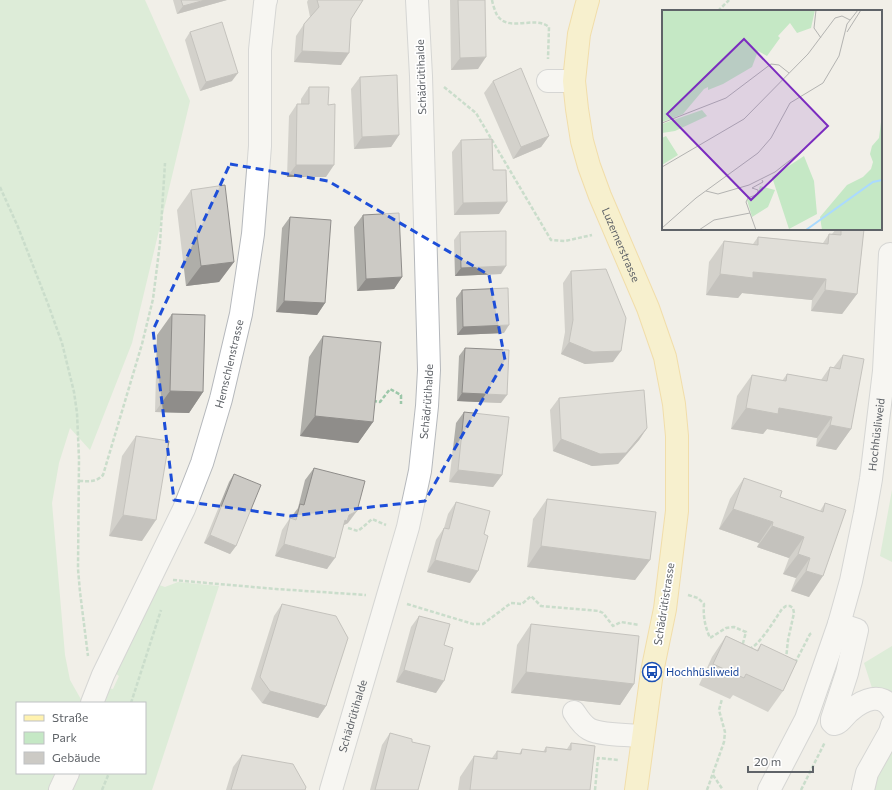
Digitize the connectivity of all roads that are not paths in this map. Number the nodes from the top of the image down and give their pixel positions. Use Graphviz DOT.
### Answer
graph roads {
  1 [pos="266,0"];
  2 [pos="417,0"];
  3 [pos="588,0"];
  4 [pos="548,81"];
  5 [pos="574,81"];
  6 [pos="890,254"];
  7 [pos="677,488"];
  8 [pos="839,624"];
  9 [pos="92,702"];
  10 [pos="892,709"];
  11 [pos="574,712"];
  12 [pos="892,725"];
  13 [pos="643,736"];
  14 [pos="68,774"];
  15 [pos="60,790"];
  16 [pos="331,790"];
  17 [pos="636,790"];
  18 [pos="769,790"];
  19 [pos="863,790"];
  1 -- 9 [label="street, Hemschlenstrasse"];
  2 -- 16 [label="street, Schädrütihalde"];
  3 -- 5 [label="main road, Luzernerstrasse"];
  4 -- 5 [label="street"];
  5 -- 7 [label="main road, Luzernerstrasse"];
  6 -- 8 [label="street, Hochhüsliweid"];
  7 -- 13 [label="main road, Schädrütistrasse"];
  8 -- 10 [label="street"];
  8 -- 18 [label="street, Hochhüsliweid"];
  11 -- 13 [label="street"];
  12 -- 19 [label="street"];
  13 -- 17 [label="main road, Schädrütistrasse"];
  14 -- 15 [label="street"];
}
